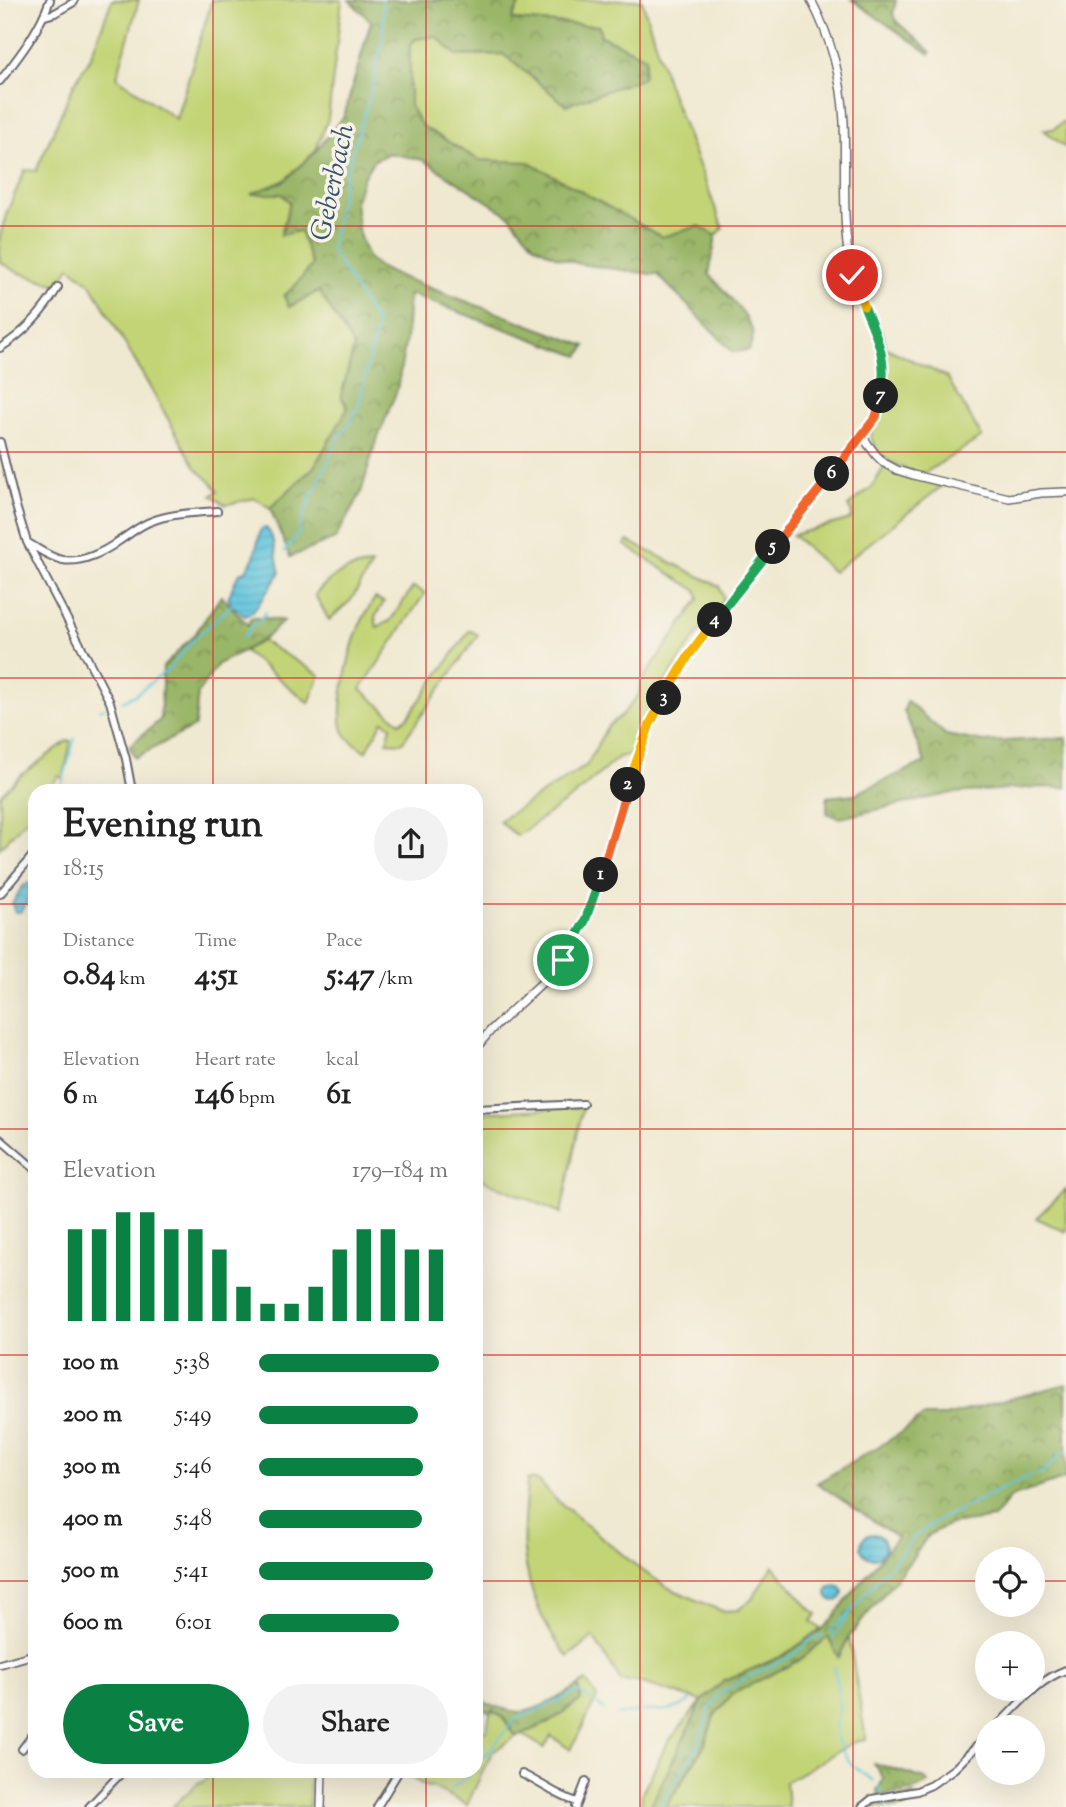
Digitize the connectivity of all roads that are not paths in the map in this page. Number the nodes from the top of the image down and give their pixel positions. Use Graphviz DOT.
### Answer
graph roads {
  1 [pos="50,0"];
  2 [pos="811,0"];
  3 [pos="74,2"];
  4 [pos="45,16"];
  5 [pos="0,81"];
  6 [pos="58,287"];
  7 [pos="0,348"];
  8 [pos="862,436"];
  9 [pos="0,442"];
  10 [pos="1066,492"];
  11 [pos="218,511"];
  12 [pos="27,542"];
  13 [pos="128,784"];
  14 [pos="28,861"];
  15 [pos="0,894"];
  16 [pos="483,1040"];
  17 [pos="583,1104"];
  18 [pos="483,1109"];
  19 [pos="0,1139"];
  20 [pos="28,1164"];
  21 [pos="28,1656"];
  22 [pos="0,1664"];
  23 [pos="1066,1670"];
  24 [pos="1008,1715"];
  25 [pos="28,1741"];
  26 [pos="975,1748"];
  27 [pos="22,1749"];
  28 [pos="522,1774"];
  29 [pos="116,1778"];
  30 [pos="322,1778"];
  31 [pos="395,1778"];
  32 [pos="586,1782"];
  33 [pos="576,1804"];
  34 [pos="89,1807"];
  35 [pos="321,1807"];
  36 [pos="377,1807"];
  37 [pos="862,1807"];
  1 -- 4 [label="street"];
  2 -- 8 [label="street"];
  3 -- 4 [label="street"];
  4 -- 5 [label="street"];
  6 -- 7 [label="street"];
  8 -- 10 [label="street"];
  8 -- 16 [label="street"];
  9 -- 12 [label="street"];
  11 -- 12 [label="street"];
  12 -- 13 [label="street"];
  14 -- 15 [label="street"];
  17 -- 18 [label="street"];
  19 -- 20 [label="street"];
  21 -- 22 [label="street"];
  23 -- 24 [label="street"];
  25 -- 27 [label="street"];
  26 -- 37 [label="street"];
  28 -- 33 [label="street"];
  29 -- 34 [label="street"];
  30 -- 35 [label="street"];
  31 -- 36 [label="street"];
  32 -- 33 [label="street"];
}
